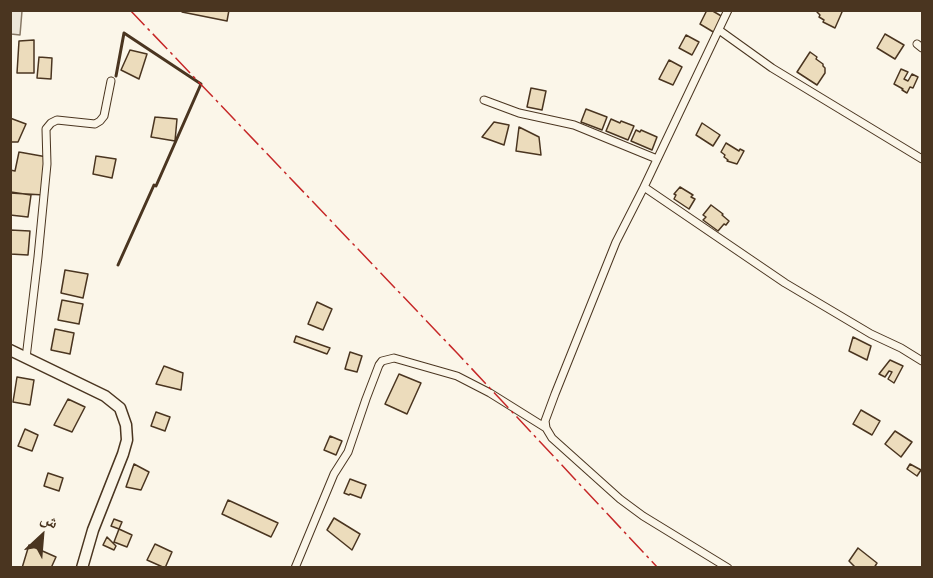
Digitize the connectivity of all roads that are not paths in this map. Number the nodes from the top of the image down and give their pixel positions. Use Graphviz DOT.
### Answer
graph roads {
  1 [pos="728,10"];
  2 [pos="719,30"];
  3 [pos="111,81"];
  4 [pos="484,100"];
  5 [pos="657,159"];
  6 [pos="922,159"];
  7 [pos="644,188"];
  8 [pos="10,350"];
  9 [pos="26,358"];
  10 [pos="922,360"];
  11 [pos="546,428"];
  12 [pos="82,567"];
  13 [pos="295,567"];
  14 [pos="728,567"];
  1 -- 2 [label="street"];
  2 -- 5 [label="street"];
  2 -- 6 [label="street"];
  3 -- 9 [label="street"];
  4 -- 5 [label="street"];
  5 -- 7 [label="street"];
  7 -- 10 [label="street"];
  7 -- 11 [label="street"];
  8 -- 9 [label="street"];
  9 -- 12 [label="street"];
  11 -- 13 [label="street"];
  11 -- 14 [label="street"];
}
